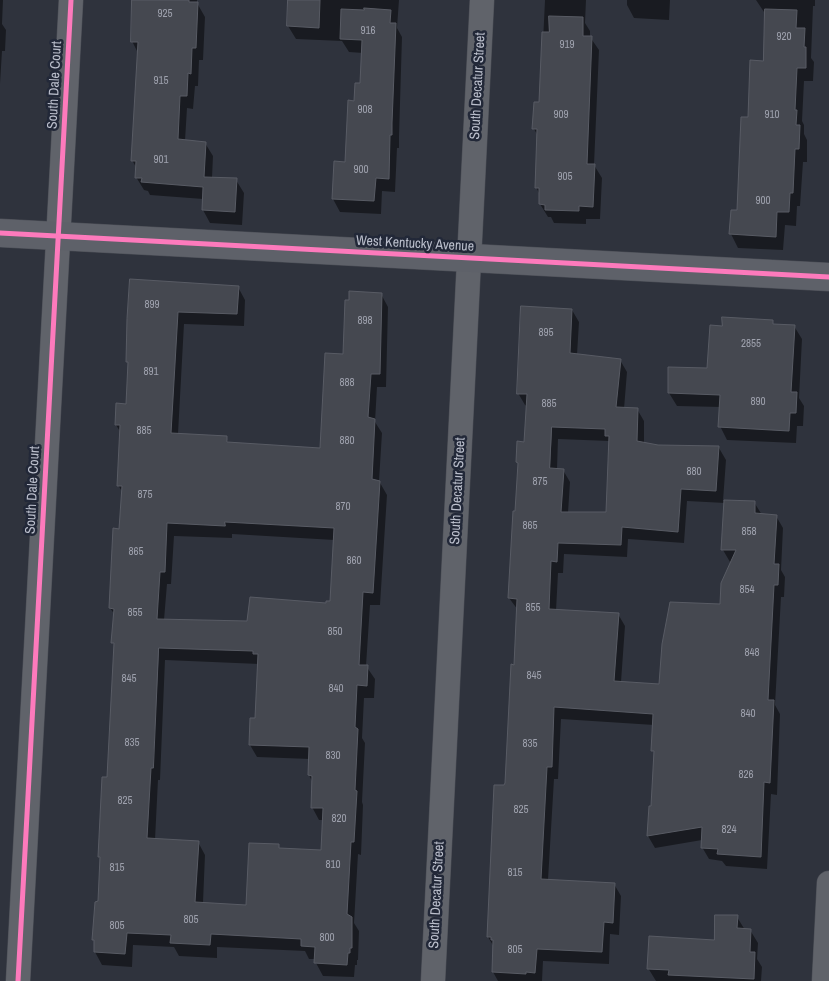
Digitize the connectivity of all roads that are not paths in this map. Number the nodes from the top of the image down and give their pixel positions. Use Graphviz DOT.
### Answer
graph roads {
  1 [pos="71,0"];
  2 [pos="482,0"];
  3 [pos="0,233"];
  4 [pos="58,236"];
  5 [pos="470,258"];
  6 [pos="829,277"];
  7 [pos="829,883"];
  8 [pos="18,981"];
  9 [pos="433,981"];
  10 [pos="824,981"];
  1 -- 4 [label="street, South Dale Court"];
  2 -- 5 [label="street, South Decatur Street"];
  3 -- 4 [label="street, West Kentucky Avenue"];
  4 -- 5 [label="street, West Kentucky Avenue"];
  4 -- 8 [label="street, South Dale Court"];
  5 -- 6 [label="street, West Kentucky Avenue"];
  5 -- 9 [label="street, South Decatur Street"];
  7 -- 10 [label="street"];
}
